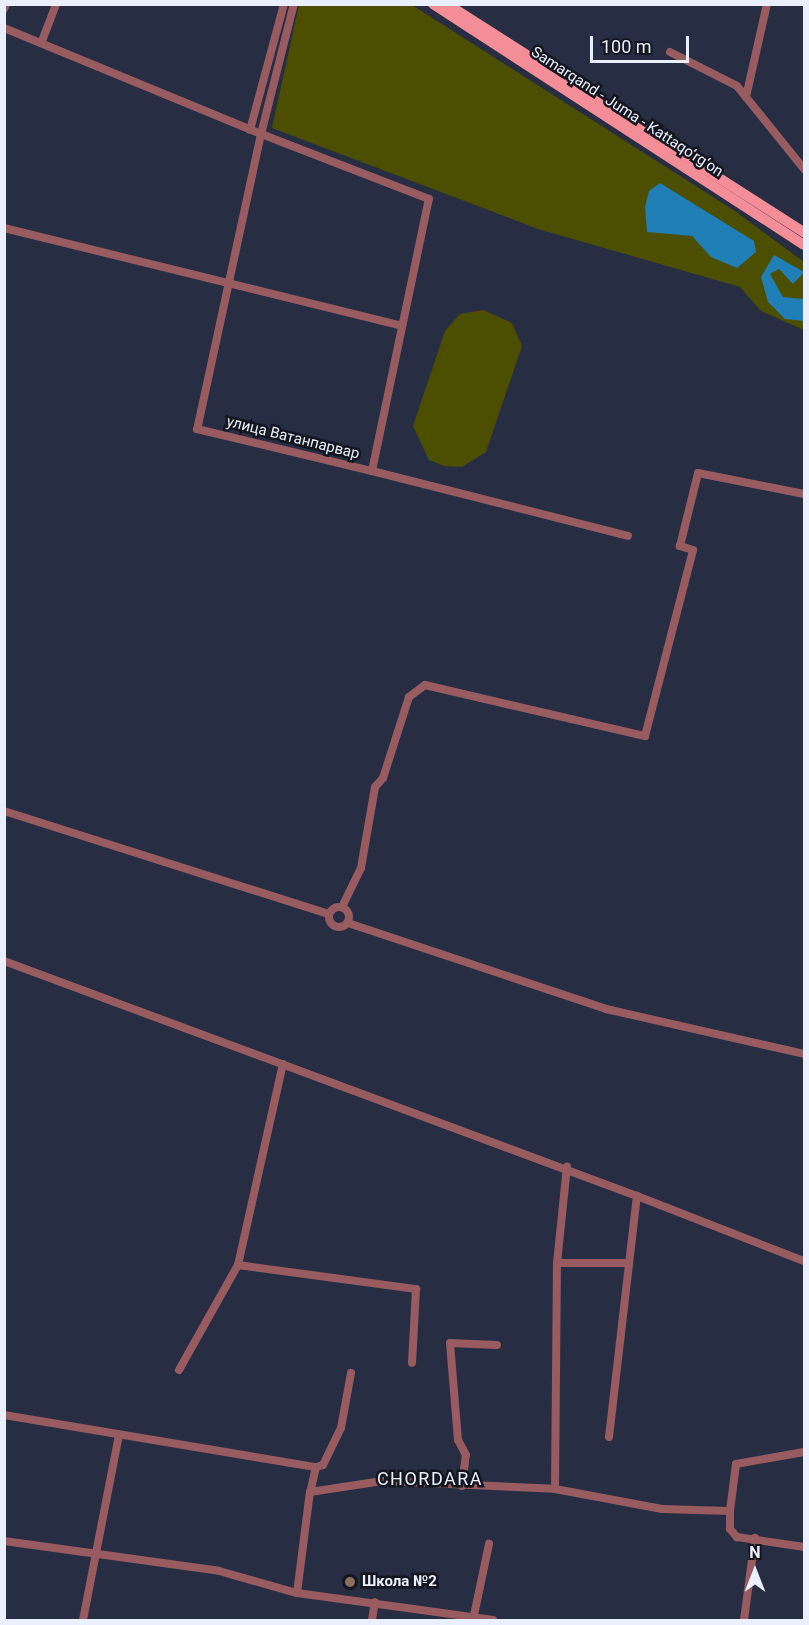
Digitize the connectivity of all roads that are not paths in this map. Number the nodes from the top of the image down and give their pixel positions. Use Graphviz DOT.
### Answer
graph roads {
  1 [pos="6,4"];
  2 [pos="56,4"];
  3 [pos="284,4"];
  4 [pos="294,4"];
  5 [pos="433,4"];
  6 [pos="447,4"];
  7 [pos="767,4"];
  8 [pos="4,9"];
  9 [pos="4,28"];
  10 [pos="42,41"];
  11 [pos="670,52"];
  12 [pos="746,97"];
  13 [pos="250,129"];
  14 [pos="261,134"];
  15 [pos="804,169"];
  16 [pos="4,228"];
  17 [pos="804,232"];
  18 [pos="804,245"];
  19 [pos="226,282"];
  20 [pos="402,326"];
  21 [pos="372,471"];
  22 [pos="804,494"];
  23 [pos="628,536"];
  24 [pos="4,811"];
  25 [pos="342,907"];
  26 [pos="329,914"];
  27 [pos="348,923"];
  28 [pos="4,961"];
  29 [pos="804,1054"];
  30 [pos="283,1064"];
  31 [pos="567,1167"];
  32 [pos="637,1196"];
  33 [pos="804,1261"];
  34 [pos="557,1263"];
  35 [pos="627,1263"];
  36 [pos="238,1265"];
  37 [pos="496,1345"];
  38 [pos="412,1363"];
  39 [pos="179,1370"];
  40 [pos="351,1373"];
  41 [pos="5,1412"];
  42 [pos="119,1435"];
  43 [pos="609,1437"];
  44 [pos="804,1452"];
  45 [pos="316,1467"];
  46 [pos="462,1486"];
  47 [pos="555,1489"];
  48 [pos="310,1492"];
  49 [pos="730,1511"];
  50 [pos="755,1538"];
  51 [pos="4,1541"];
  52 [pos="489,1544"];
  53 [pos="804,1547"];
  54 [pos="93,1557"];
  55 [pos="297,1593"];
  56 [pos="375,1602"];
  57 [pos="474,1619"];
  58 [pos="83,1620"];
  59 [pos="372,1620"];
  60 [pos="493,1620"];
  61 [pos="744,1620"];
  1 -- 8 [label="street"];
  2 -- 10 [label="street"];
  3 -- 13 [label="street"];
  4 -- 14 [label="street"];
  5 -- 18 [label="main road, Samarqand - Juma - Kattaqo‘rg‘on"];
  6 -- 17 [label="main road, Samarqand - Juma - Kattaqo‘rg‘on"];
  7 -- 12 [label="street"];
  9 -- 10 [label="street, улица Ватанпарвар"];
  10 -- 13 [label="street, улица Ватанпарвар"];
  11 -- 12 [label="street"];
  12 -- 15 [label="street"];
  13 -- 14 [label="street, улица Ватанпарвар"];
  14 -- 19 [label="street, улица Ватанпарвар"];
  14 -- 20 [label="street, улица Ватанпарвар"];
  16 -- 19 [label="street"];
  19 -- 20 [label="street"];
  19 -- 21 [label="street, улица Ватанпарвар"];
  20 -- 21 [label="street, улица Ватанпарвар"];
  21 -- 23 [label="street"];
  22 -- 25 [label="street"];
  24 -- 26 [label="street"];
  25 -- 26 [label="street"];
  25 -- 27 [label="street"];
  26 -- 27 [label="street"];
  27 -- 29 [label="street"];
  28 -- 30 [label="street"];
  30 -- 31 [label="street"];
  30 -- 36 [label="street"];
  31 -- 32 [label="street"];
  31 -- 34 [label="street"];
  32 -- 33 [label="street"];
  32 -- 35 [label="street"];
  34 -- 35 [label="street"];
  34 -- 47 [label="street"];
  35 -- 43 [label="street"];
  36 -- 38 [label="street"];
  36 -- 39 [label="street"];
  37 -- 46 [label="street"];
  40 -- 45 [label="street"];
  41 -- 42 [label="street"];
  42 -- 45 [label="street"];
  42 -- 54 [label="street"];
  44 -- 49 [label="street"];
  45 -- 48 [label="street"];
  46 -- 47 [label="street"];
  46 -- 48 [label="street"];
  47 -- 49 [label="street"];
  48 -- 55 [label="street"];
  49 -- 50 [label="street"];
  50 -- 53 [label="street"];
  50 -- 61 [label="street"];
  51 -- 54 [label="street"];
  52 -- 57 [label="street"];
  54 -- 55 [label="street"];
  54 -- 58 [label="street"];
  55 -- 56 [label="street"];
  56 -- 57 [label="street"];
  56 -- 59 [label="street"];
  57 -- 60 [label="street"];
}
